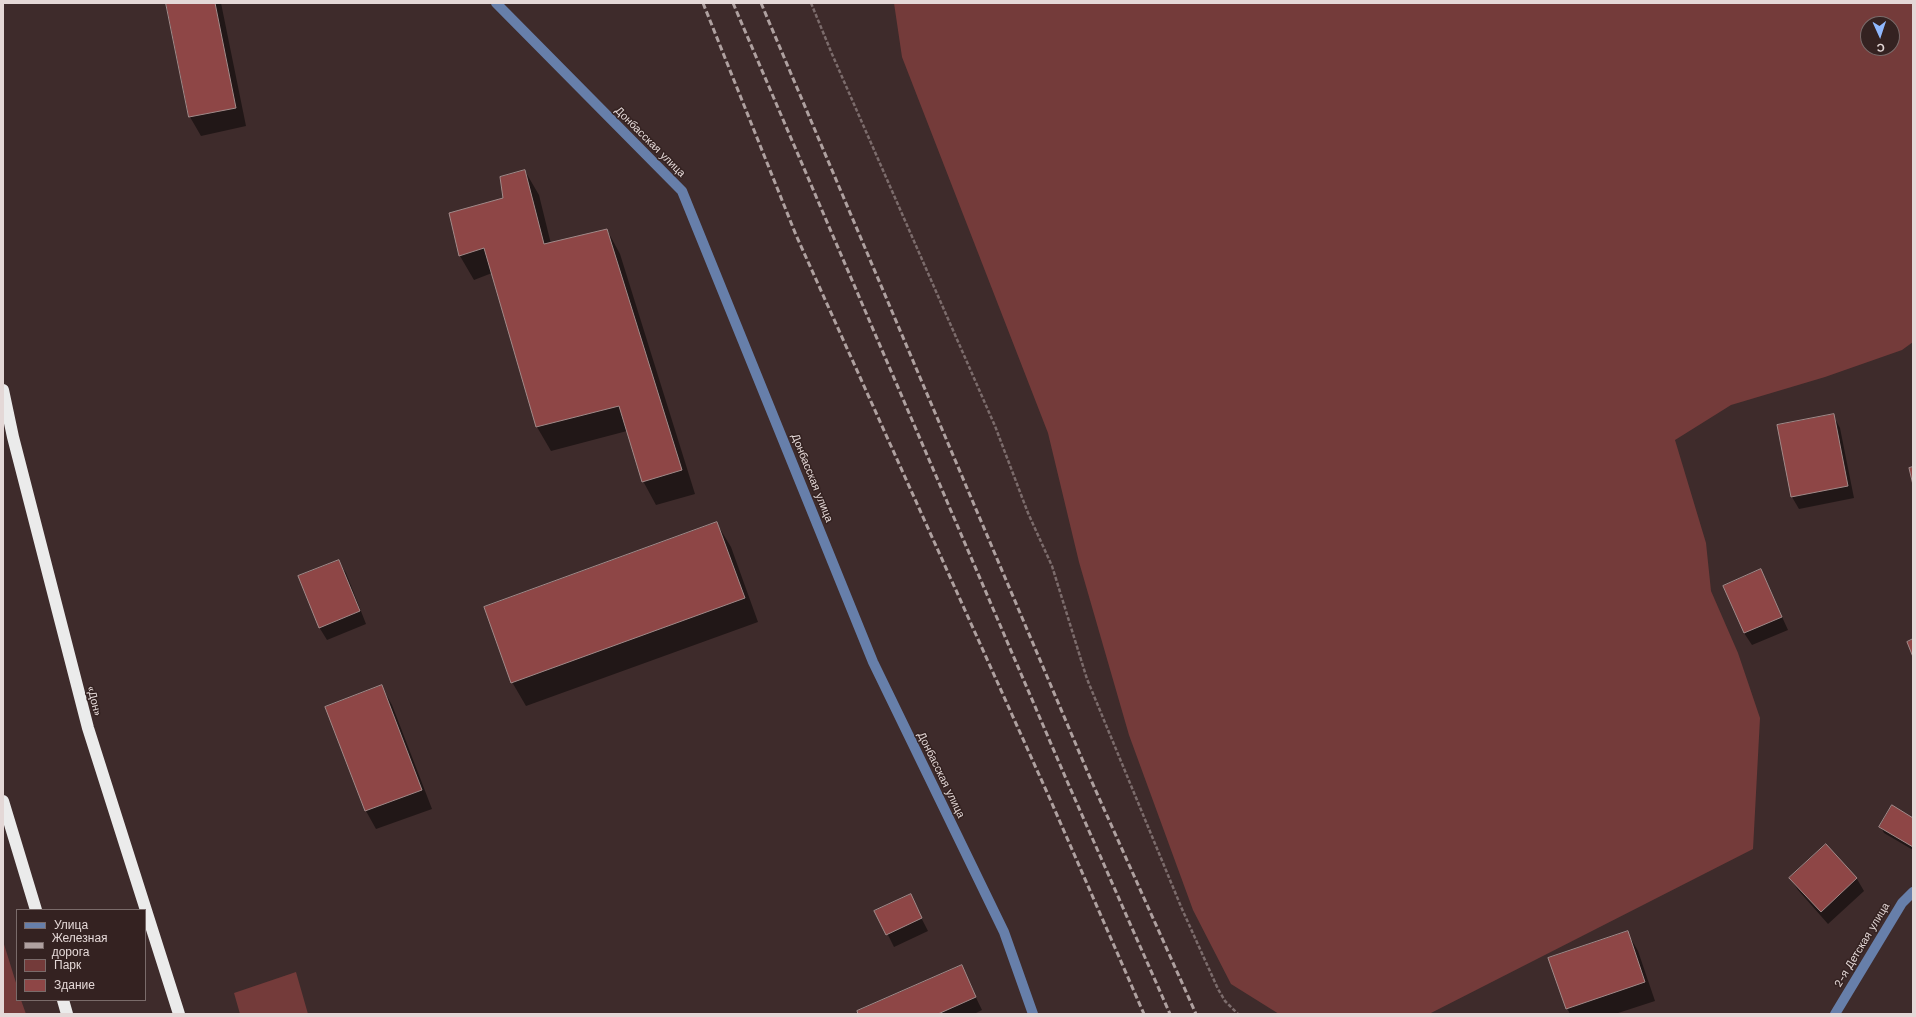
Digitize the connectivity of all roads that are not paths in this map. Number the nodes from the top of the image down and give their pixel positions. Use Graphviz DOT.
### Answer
graph roads {
  1 [pos="496,3"];
  2 [pos="3,390"];
  3 [pos="3,801"];
  4 [pos="1913,892"];
  5 [pos="36,909"];
  6 [pos="146,909"];
  7 [pos="146,910"];
  8 [pos="63,1001"];
  9 [pos="67,1014"];
  10 [pos="179,1014"];
  11 [pos="1033,1014"];
  12 [pos="1835,1014"];
  1 -- 11 [label="street, Донбасская улица"];
  2 -- 6 [label="highway, «Дон»"];
  3 -- 5 [label="highway"];
  4 -- 12 [label="street, 2-я Детская улица"];
  7 -- 10 [label="highway, «Дон»"];
  8 -- 9 [label="highway"];
}
